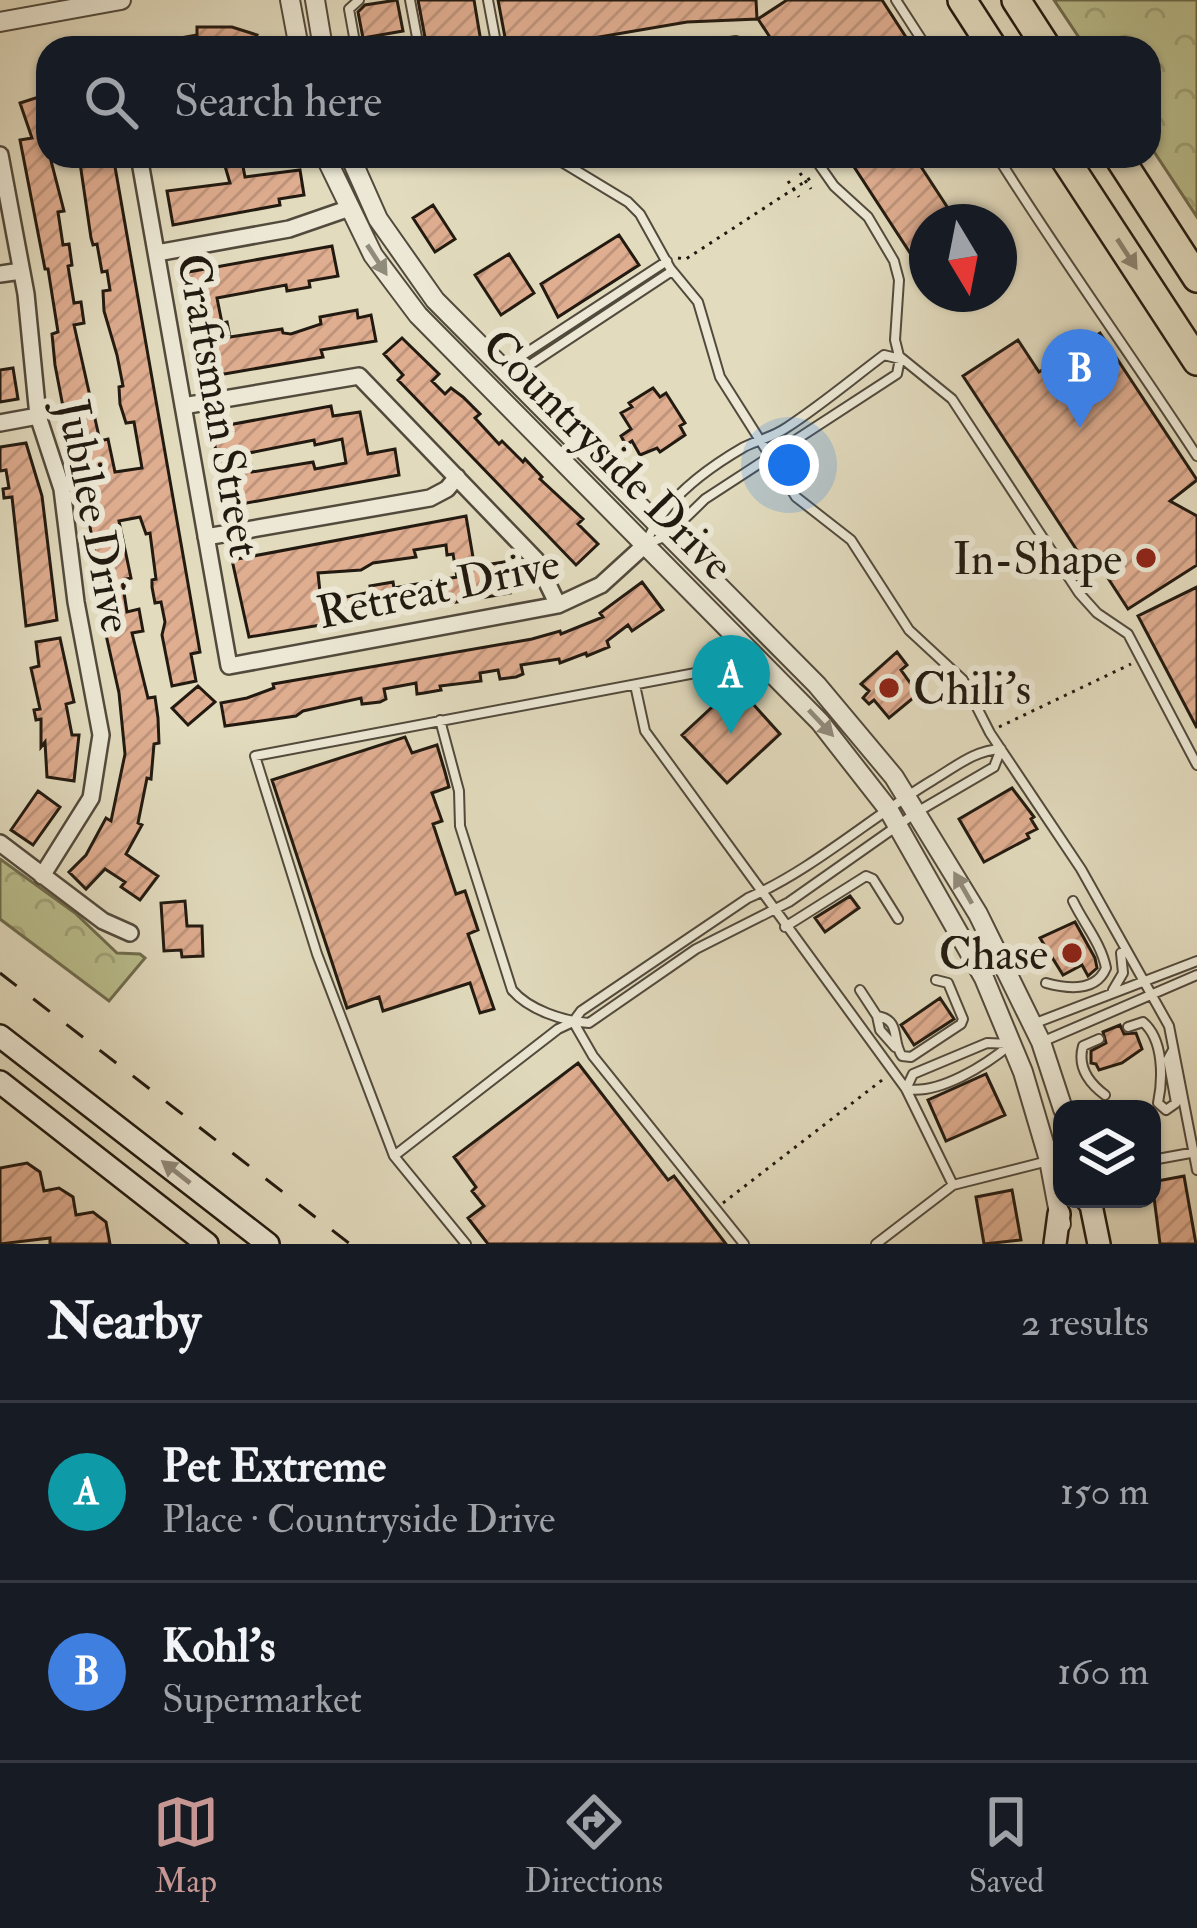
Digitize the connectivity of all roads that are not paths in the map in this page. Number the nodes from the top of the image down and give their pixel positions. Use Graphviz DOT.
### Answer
graph roads {
  1 [pos="121,0"];
  2 [pos="290,0"];
  3 [pos="315,0"];
  4 [pos="359,0"];
  5 [pos="410,0"];
  6 [pos="488,0"];
  7 [pos="896,0"];
  8 [pos="962,0"];
  9 [pos="1016,0"];
  10 [pos="36,7"];
  11 [pos="0,22"];
  12 [pos="297,36"];
  13 [pos="321,36"];
  14 [pos="354,36"];
  15 [pos="417,36"];
  16 [pos="495,36"];
  17 [pos="919,36"];
  18 [pos="985,36"];
  19 [pos="1039,36"];
  20 [pos="0,155"];
  21 [pos="142,168"];
  22 [pos="330,168"];
  23 [pos="355,168"];
  24 [pos="571,168"];
  25 [pos="821,168"];
  26 [pos="1005,168"];
  27 [pos="1071,168"];
  28 [pos="1126,168"];
  29 [pos="347,209"];
  30 [pos="157,254"];
  31 [pos="672,263"];
  32 [pos="21,271"];
  33 [pos="0,274"];
  34 [pos="1197,278"];
  35 [pos="900,358"];
  36 [pos="1197,361"];
  37 [pos="507,373"];
  38 [pos="183,406"];
  39 [pos="38,416"];
  40 [pos="0,423"];
  41 [pos="760,441"];
  42 [pos="1197,456"];
  43 [pos="770,457"];
  44 [pos="457,477"];
  45 [pos="660,529"];
  46 [pos="206,537"];
  47 [pos="646,544"];
  48 [pos="558,605"];
  49 [pos="760,661"];
  50 [pos="229,666"];
  51 [pos="635,685"];
  52 [pos="440,720"];
  53 [pos="1001,749"];
  54 [pos="1197,765"];
  55 [pos="912,804"];
  56 [pos="893,817"];
  57 [pos="0,843"];
  58 [pos="42,875"];
  59 [pos="762,892"];
  60 [pos="1073,901"];
  61 [pos="773,909"];
  62 [pos="898,919"];
  63 [pos="785,927"];
  64 [pos="130,933"];
  65 [pos="965,942"];
  66 [pos="1121,945"];
  67 [pos="1197,961"];
  68 [pos="1197,975"];
  69 [pos="936,980"];
  70 [pos="1143,982"];
  71 [pos="1046,983"];
  72 [pos="860,990"];
  73 [pos="1113,990"];
  74 [pos="1151,994"];
  75 [pos="573,1022"];
  76 [pos="1128,1027"];
  77 [pos="1037,1033"];
  78 [pos="0,1036"];
  79 [pos="1099,1039"];
  80 [pos="1011,1044"];
  81 [pos="1174,1048"];
  82 [pos="0,1082"];
  83 [pos="906,1089"];
  84 [pos="1105,1095"];
  85 [pos="1060,1100"];
  86 [pos="1053,1109"];
  87 [pos="1195,1152"];
  88 [pos="394,1156"];
  89 [pos="1161,1158"];
  90 [pos="1049,1160"];
  91 [pos="1197,1170"];
  92 [pos="953,1185"];
  93 [pos="1085,1208"];
  94 [pos="1092,1208"];
  95 [pos="1059,1214"];
  96 [pos="207,1244"];
  97 [pos="268,1244"];
  98 [pos="466,1244"];
  99 [pos="744,1244"];
  100 [pos="876,1244"];
  101 [pos="1054,1244"];
  102 [pos="1065,1244"];
  103 [pos="1089,1244"];
  104 [pos="1099,1244"];
  1 -- 10 [label="street"];
  2 -- 12 [label="street"];
  3 -- 13 [label="street"];
  4 -- 14 [label="lane"];
  5 -- 15 [label="lane"];
  6 -- 16 [label="lane"];
  7 -- 17 [label="lane"];
  8 -- 18 [label="highway"];
  9 -- 19 [label="highway"];
  10 -- 11 [label="street"];
  20 -- 32 [label="street, Jubilee Drive"];
  21 -- 30 [label="street, Craftsman Street"];
  22 -- 29 [label="street, Countryside Drive"];
  23 -- 37 [label="street, Countryside Drive"];
  24 -- 31 [label="lane"];
  25 -- 35 [label="lane"];
  26 -- 42 [label="lane"];
  27 -- 36 [label="highway, one-way"];
  28 -- 34 [label="highway"];
  29 -- 30 [label="street"];
  29 -- 47 [label="street, Countryside Drive, one-way"];
  30 -- 38 [label="street, Craftsman Street"];
  31 -- 37 [label="lane"];
  31 -- 41 [label="lane"];
  32 -- 33 [label="street"];
  32 -- 39 [label="street, Jubilee Drive"];
  35 -- 41 [label="lane"];
  35 -- 43 [label="lane"];
  35 -- 54 [label="lane"];
  37 -- 45 [label="street, Countryside Drive"];
  38 -- 44 [label="street"];
  38 -- 46 [label="street, Craftsman Street"];
  39 -- 40 [label="street"];
  39 -- 58 [label="street, Jubilee Drive"];
  41 -- 43 [label="lane"];
  41 -- 45 [label="lane"];
  43 -- 45 [label="lane"];
  43 -- 53 [label="lane"];
  44 -- 46 [label="street"];
  44 -- 48 [label="street"];
  45 -- 47 [label="lane"];
  45 -- 47 [label="lane"];
  45 -- 55 [label="street, Countryside Drive"];
  46 -- 50 [label="street, Craftsman Street"];
  47 -- 48 [label="street, Retreat Drive"];
  47 -- 49 [label="street, Countryside Drive"];
  48 -- 50 [label="street, Retreat Drive"];
  49 -- 51 [label="lane"];
  49 -- 56 [label="street, Countryside Drive, one-way"];
  51 -- 52 [label="lane"];
  51 -- 59 [label="lane"];
  52 -- 75 [label="lane"];
  52 -- 88 [label="lane"];
  53 -- 55 [label="lane"];
  53 -- 55 [label="lane"];
  53 -- 66 [label="lane"];
  55 -- 56 [label="lane"];
  55 -- 56 [label="lane"];
  77 -- 55 [label="street, Countryside Drive, one-way"];
  56 -- 59 [label="lane"];
  56 -- 61 [label="lane"];
  56 -- 65 [label="street, Countryside Drive"];
  57 -- 58 [label="street"];
  58 -- 64 [label="street"];
  59 -- 61 [label="lane"];
  59 -- 75 [label="lane"];
  60 -- 71 [label="lane"];
  61 -- 63 [label="lane"];
  61 -- 75 [label="lane"];
  62 -- 63 [label="lane"];
  63 -- 83 [label="lane"];
  65 -- 77 [label="street"];
  65 -- 80 [label="street, Countryside Drive"];
  66 -- 70 [label="lane"];
  66 -- 73 [label="lane"];
  67 -- 70 [label="lane"];
  68 -- 74 [label="lane"];
  69 -- 72 [label="lane"];
  70 -- 73 [label="lane"];
  70 -- 74 [label="lane"];
  73 -- 77 [label="lane"];
  74 -- 77 [label="lane"];
  74 -- 81 [label="lane"];
  75 -- 88 [label="lane"];
  75 -- 99 [label="lane"];
  76 -- 81 [label="lane"];
  77 -- 85 [label="street, Countryside Drive"];
  97 -- 78 [label="main road, one-way"];
  79 -- 84 [label="lane"];
  80 -- 83 [label="lane"];
  80 -- 83 [label="lane"];
  80 -- 86 [label="street"];
  80 -- 90 [label="street, Countryside Drive"];
  81 -- 87 [label="lane"];
  82 -- 96 [label="main road"];
  83 -- 92 [label="lane"];
  87 -- 89 [label="lane"];
  87 -- 91 [label="lane"];
  88 -- 98 [label="lane"];
  90 -- 92 [label="lane"];
  90 -- 95 [label="street, Countryside Drive"];
  92 -- 100 [label="lane"];
  93 -- 103 [label="street"];
  94 -- 104 [label="main road"];
  95 -- 101 [label="main road"];
  95 -- 102 [label="street, Countryside Drive"];
}
